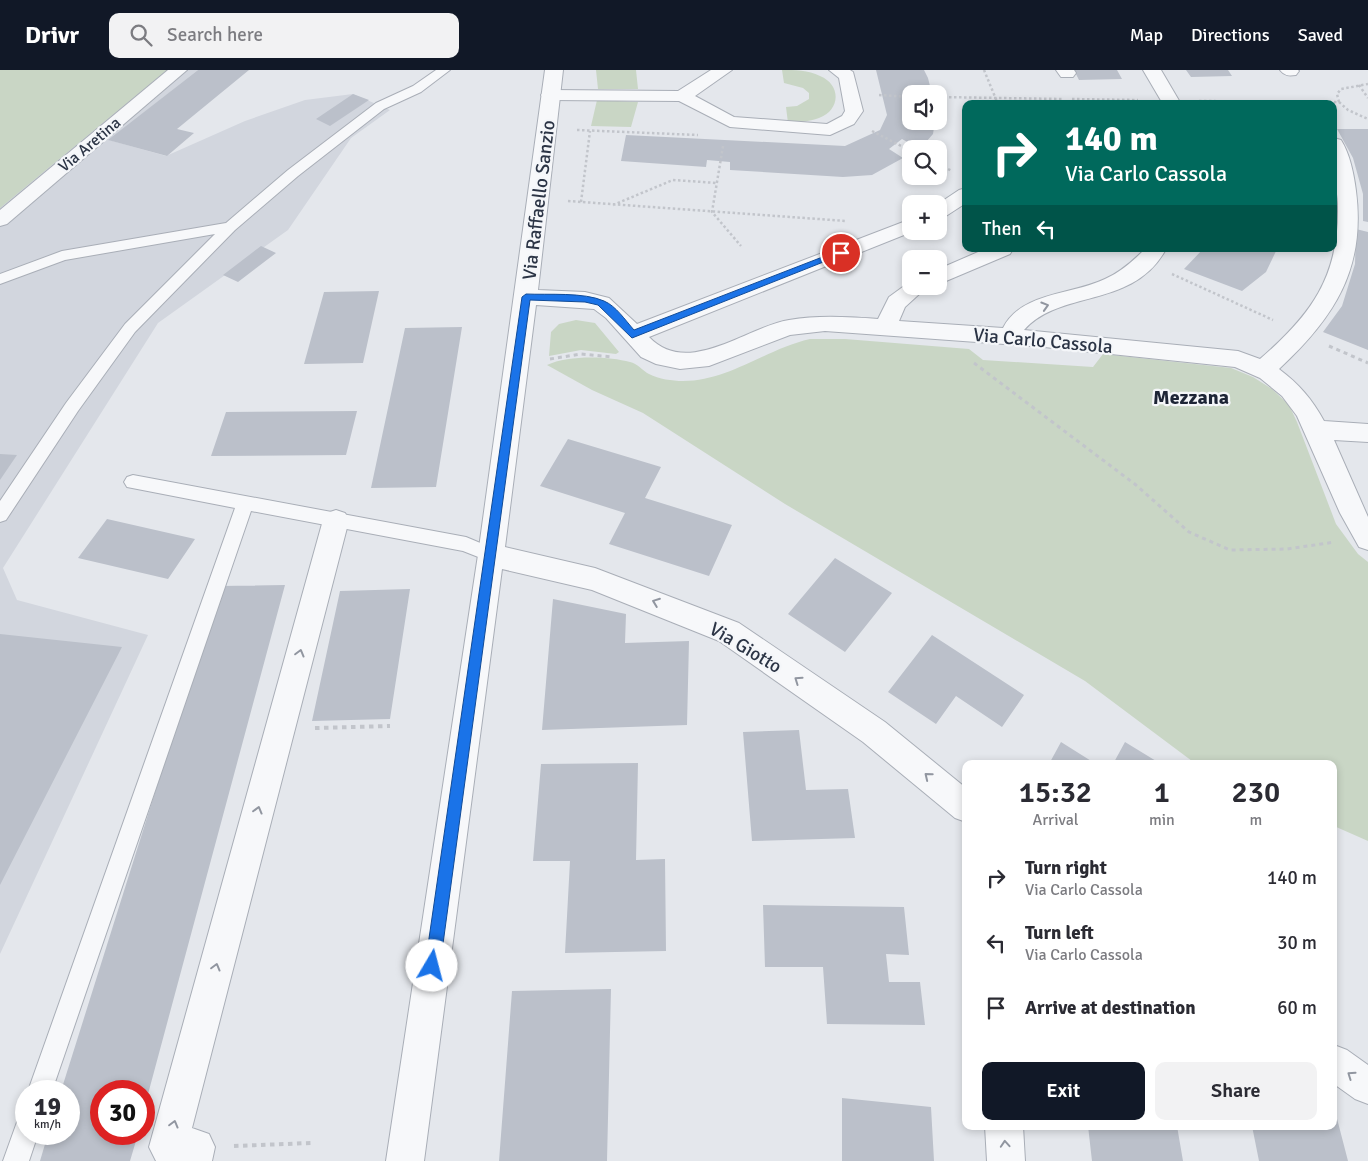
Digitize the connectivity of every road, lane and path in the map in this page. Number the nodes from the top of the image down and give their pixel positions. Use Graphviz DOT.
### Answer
graph roads {
  1 [pos="178,70"];
  2 [pos="444,70"];
  3 [pos="722,70"];
  4 [pos="838,70"];
  5 [pos="984,70"];
  6 [pos="1152,70"];
  7 [pos="552,82"];
  8 [pos="1368,84"];
  9 [pos="1359,85"];
  10 [pos="682,96"];
  11 [pos="1368,98"];
  12 [pos="997,100"];
  13 [pos="1170,100"];
  14 [pos="1340,102"];
  15 [pos="848,120"];
  16 [pos="730,122"];
  17 [pos="590,131"];
  18 [pos="902,147"];
  19 [pos="1337,153"];
  20 [pos="717,183"];
  21 [pos="962,197"];
  22 [pos="565,201"];
  23 [pos="580,202"];
  24 [pos="613,205"];
  25 [pos="947,207"];
  26 [pos="712,212"];
  27 [pos="0,220"];
  28 [pos="852,221"];
  29 [pos="230,227"];
  30 [pos="902,229"];
  31 [pos="741,246"];
  32 [pos="996,252"];
  33 [pos="1150,256"];
  34 [pos="947,274"];
  35 [pos="0,279"];
  36 [pos="903,295"];
  37 [pos="526,297"];
  38 [pos="887,326"];
  39 [pos="1300,333"];
  40 [pos="632,335"];
  41 [pos="1010,336"];
  42 [pos="620,357"];
  43 [pos="542,361"];
  44 [pos="973,362"];
  45 [pos="1368,363"];
  46 [pos="1264,369"];
  47 [pos="1319,430"];
  48 [pos="1368,434"];
  49 [pos="133,482"];
  50 [pos="245,503"];
  51 [pos="0,515"];
  52 [pos="336,520"];
  53 [pos="1368,538"];
  54 [pos="1336,542"];
  55 [pos="491,555"];
  56 [pos="390,726"];
  57 [pos="280,729"];
  58 [pos="962,804"];
  59 [pos="1337,1065"];
  60 [pos="44,1080"];
  61 [pos="1368,1086"];
  62 [pos="1004,1130"];
  63 [pos="311,1143"];
  64 [pos="21,1145"];
  65 [pos="195,1154"];
  66 [pos="16,1161"];
  67 [pos="405,1161"];
  68 [pos="1006,1161"];
  1 -- 27 [label="street, Via Aretina"];
  2 -- 29 [label="lane"];
  3 -- 10 [label="street"];
  4 -- 15 [label="street"];
  5 -- 12 [label="path"];
  6 -- 13 [label="street"];
  7 -- 10 [label="street"];
  7 -- 37 [label="street, Via Raffaello Sanzio"];
  8 -- 9 [label="path"];
  9 -- 11 [label="path"];
  9 -- 14 [label="path"];
  10 -- 16 [label="street"];
  15 -- 16 [label="street"];
  15 -- 18 [label="path"];
  16 -- 20 [label="path"];
  17 -- 23 [label="path"];
  19 -- 39 [label="street"];
  20 -- 24 [label="path"];
  20 -- 26 [label="path"];
  21 -- 25 [label="street"];
  22 -- 23 [label="path"];
  23 -- 24 [label="path"];
  24 -- 26 [label="path"];
  26 -- 28 [label="path"];
  26 -- 31 [label="path"];
  29 -- 35 [label="lane"];
  29 -- 51 [label="lane"];
  30 -- 40 [label="street"];
  32 -- 34 [label="street"];
  33 -- 39 [label="path"];
  41 -- 33 [label="street, one-way"];
  36 -- 38 [label="street"];
  37 -- 40 [label="street, Via Carlo Cassola"];
  37 -- 55 [label="street, Via Raffaello Sanzio"];
  38 -- 40 [label="street, Via Carlo Cassola"];
  38 -- 41 [label="street, Via Carlo Cassola"];
  39 -- 45 [label="path"];
  39 -- 46 [label="street"];
  41 -- 46 [label="street, Via Carlo Cassola"];
  42 -- 43 [label="path"];
  44 -- 54 [label="path"];
  46 -- 47 [label="street, Via Carlo Cassola"];
  47 -- 48 [label="street"];
  47 -- 53 [label="street, Via Carlo Cassola"];
  49 -- 50 [label="lane"];
  50 -- 52 [label="lane"];
  50 -- 60 [label="lane"];
  52 -- 55 [label="lane"];
  57 -- 52 [label="street, one-way"];
  58 -- 55 [label="street, Via Giotto, one-way"];
  55 -- 67 [label="street, Via Raffaello Sanzio"];
  56 -- 57 [label="path"];
  65 -- 57 [label="street, one-way"];
  61 -- 59 [label="street, one-way"];
  68 -- 62 [label="street, one-way"];
  63 -- 65 [label="path"];
  64 -- 66 [label="lane"];
}
